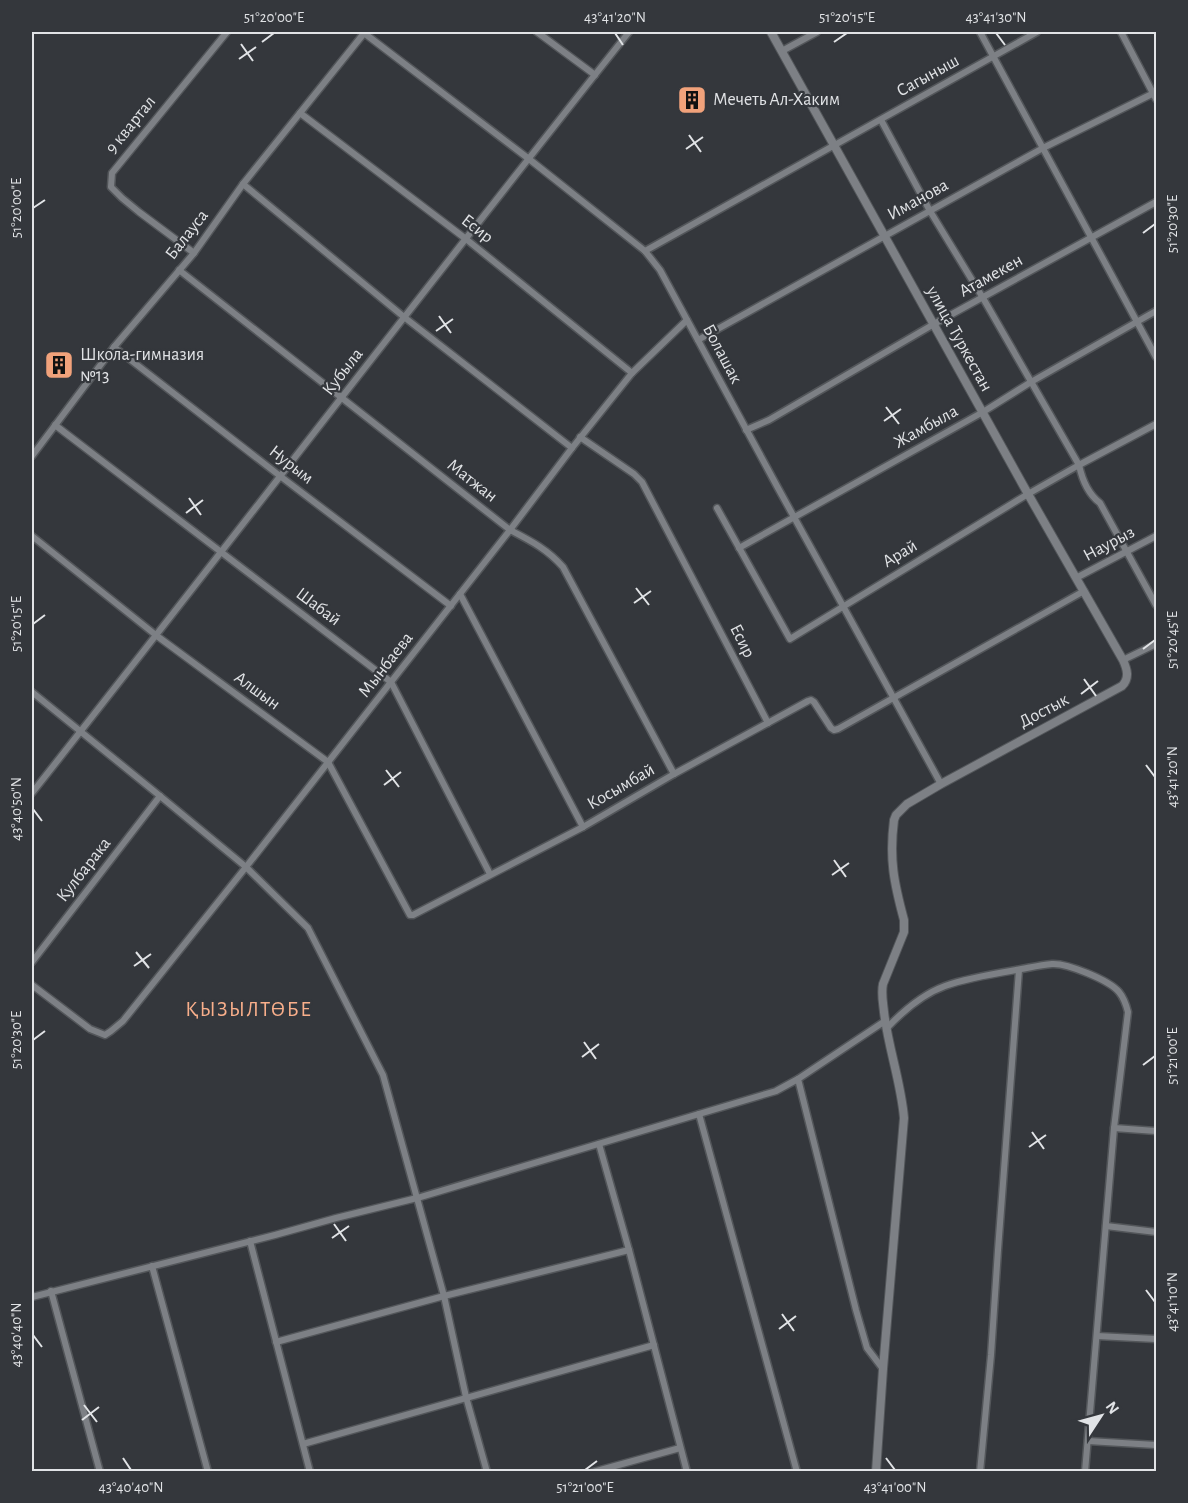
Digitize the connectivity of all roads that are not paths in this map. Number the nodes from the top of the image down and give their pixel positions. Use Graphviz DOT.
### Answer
graph roads {
  1 [pos="227,32"];
  2 [pos="365,32"];
  3 [pos="537,32"];
  4 [pos="629,32"];
  5 [pos="771,32"];
  6 [pos="817,32"];
  7 [pos="980,32"];
  8 [pos="1037,32"];
  9 [pos="1121,32"];
  10 [pos="782,51"];
  11 [pos="993,56"];
  12 [pos="595,75"];
  13 [pos="1156,95"];
  14 [pos="300,113"];
  15 [pos="880,120"];
  16 [pos="834,146"];
  17 [pos="1043,148"];
  18 [pos="529,159"];
  19 [pos="243,184"];
  20 [pos="1156,202"];
  21 [pos="930,211"];
  22 [pos="885,236"];
  23 [pos="1092,237"];
  24 [pos="466,239"];
  25 [pos="645,251"];
  26 [pos="194,252"];
  27 [pos="179,270"];
  28 [pos="983,298"];
  29 [pos="1156,311"];
  30 [pos="404,317"];
  31 [pos="687,320"];
  32 [pos="1137,321"];
  33 [pos="934,324"];
  34 [pos="698,340"];
  35 [pos="114,346"];
  36 [pos="1156,357"];
  37 [pos="632,373"];
  38 [pos="1031,382"];
  39 [pos="341,398"];
  40 [pos="983,412"];
  41 [pos="1156,424"];
  42 [pos="55,425"];
  43 [pos="746,430"];
  44 [pos="580,437"];
  45 [pos="572,448"];
  46 [pos="32,456"];
  47 [pos="1078,465"];
  48 [pos="280,476"];
  49 [pos="1028,494"];
  50 [pos="717,508"];
  51 [pos="794,517"];
  52 [pos="510,530"];
  53 [pos="32,536"];
  54 [pos="1156,536"];
  55 [pos="740,548"];
  56 [pos="1128,551"];
  57 [pos="221,553"];
  58 [pos="1076,578"];
  59 [pos="1084,591"];
  60 [pos="460,594"];
  61 [pos="1156,605"];
  62 [pos="451,606"];
  63 [pos="843,606"];
  64 [pos="157,636"];
  65 [pos="1156,644"];
  66 [pos="1123,660"];
  67 [pos="391,682"];
  68 [pos="32,692"];
  69 [pos="894,698"];
  70 [pos="768,723"];
  71 [pos="81,731"];
  72 [pos="328,762"];
  73 [pos="674,774"];
  74 [pos="941,784"];
  75 [pos="32,794"];
  76 [pos="160,796"];
  77 [pos="583,826"];
  78 [pos="246,867"];
  79 [pos="490,874"];
  80 [pos="410,915"];
  81 [pos="32,962"];
  82 [pos="1019,970"];
  83 [pos="32,985"];
  84 [pos="885,1025"];
  85 [pos="798,1079"];
  86 [pos="699,1114"];
  87 [pos="1114,1128"];
  88 [pos="1156,1131"];
  89 [pos="599,1144"];
  90 [pos="417,1198"];
  91 [pos="1106,1226"];
  92 [pos="1156,1232"];
  93 [pos="250,1240"];
  94 [pos="629,1250"];
  95 [pos="152,1266"];
  96 [pos="51,1291"];
  97 [pos="444,1296"];
  98 [pos="32,1297"];
  99 [pos="1097,1336"];
  100 [pos="1156,1339"];
  101 [pos="276,1342"];
  102 [pos="654,1345"];
  103 [pos="883,1369"];
  104 [pos="466,1397"];
  105 [pos="1088,1441"];
  106 [pos="303,1444"];
  107 [pos="1156,1445"];
  108 [pos="680,1448"];
  109 [pos="100,1472"];
  110 [pos="208,1472"];
  111 [pos="310,1472"];
  112 [pos="487,1472"];
  113 [pos="593,1472"];
  114 [pos="687,1472"];
  115 [pos="796,1472"];
  116 [pos="876,1472"];
  117 [pos="980,1472"];
  118 [pos="1085,1472"];
  1 -- 26 [label="street, 9 квартал"];
  2 -- 14 [label="street, Балауса"];
  2 -- 18 [label="street, Болашак"];
  3 -- 12 [label="street"];
  4 -- 12 [label="street, Кубыла"];
  5 -- 10 [label="street, улица Туркестан"];
  6 -- 10 [label="street"];
  7 -- 11 [label="street"];
  8 -- 11 [label="street, Сагыныш"];
  9 -- 13 [label="street"];
  10 -- 16 [label="street, улица Туркестан"];
  11 -- 15 [label="street, Сагыныш"];
  11 -- 17 [label="street"];
  12 -- 18 [label="street, Кубыла"];
  13 -- 17 [label="street, Иманова"];
  14 -- 19 [label="street, Балауса"];
  14 -- 24 [label="street, Есир"];
  15 -- 16 [label="street, Сагыныш"];
  15 -- 21 [label="street"];
  16 -- 22 [label="street, улица Туркестан"];
  16 -- 25 [label="street, Сагыныш"];
  17 -- 21 [label="street, Иманова"];
  17 -- 23 [label="street"];
  18 -- 24 [label="street, Кубыла"];
  18 -- 25 [label="street, Болашак"];
  19 -- 26 [label="street, Балауса"];
  19 -- 30 [label="street"];
  20 -- 23 [label="street, Атамекен"];
  21 -- 22 [label="street, Иманова"];
  21 -- 28 [label="street"];
  22 -- 33 [label="street, улица Туркестан"];
  22 -- 34 [label="street, Иманова"];
  23 -- 28 [label="street, Атамекен"];
  23 -- 32 [label="street"];
  24 -- 30 [label="street, Кубыла"];
  24 -- 37 [label="street, Есир"];
  25 -- 31 [label="street, Болашак"];
  26 -- 27 [label="street, Балауса"];
  27 -- 35 [label="street, Балауса"];
  27 -- 39 [label="street, Матжан"];
  28 -- 33 [label="street, Атамекен"];
  28 -- 38 [label="street"];
  29 -- 32 [label="street, Жамбыла"];
  30 -- 39 [label="street, Кубыла"];
  30 -- 45 [label="street"];
  31 -- 34 [label="street, Болашак"];
  31 -- 37 [label="street, Мынбаева"];
  32 -- 36 [label="street"];
  32 -- 38 [label="street, Жамбыла"];
  33 -- 40 [label="street, улица Туркестан"];
  33 -- 43 [label="street, Атамекен"];
  34 -- 43 [label="street, Болашак"];
  35 -- 42 [label="street, Балауса"];
  35 -- 48 [label="street, Нурым"];
  37 -- 44 [label="street, Мынбаева"];
  38 -- 40 [label="street, Жамбыла"];
  38 -- 47 [label="street"];
  39 -- 48 [label="street, Кубыла"];
  39 -- 52 [label="street, Матжан"];
  40 -- 49 [label="street, улица Туркестан"];
  40 -- 51 [label="street, Жамбыла"];
  41 -- 47 [label="street, Арай"];
  42 -- 46 [label="street, Балауса"];
  42 -- 57 [label="street, Шабай"];
  43 -- 51 [label="street, Болашак"];
  44 -- 45 [label="street, Мынбаева"];
  44 -- 70 [label="street, Есир"];
  45 -- 52 [label="street, Мынбаева"];
  47 -- 49 [label="street, Арай"];
  47 -- 56 [label="street"];
  48 -- 57 [label="street, Кубыла"];
  48 -- 62 [label="street, Нурым"];
  49 -- 58 [label="street, улица Туркестан"];
  49 -- 63 [label="street, Арай"];
  50 -- 55 [label="street, Арай"];
  51 -- 55 [label="street, Жамбыла"];
  51 -- 63 [label="street, Болашак"];
  52 -- 60 [label="street, Мынбаева"];
  52 -- 73 [label="street, Матжан"];
  53 -- 64 [label="street, Алшын"];
  54 -- 56 [label="street, Наурыз"];
  55 -- 63 [label="street, Арай"];
  56 -- 58 [label="street, Наурыз"];
  56 -- 61 [label="street"];
  57 -- 64 [label="street, Кубыла"];
  57 -- 67 [label="street, Шабай"];
  58 -- 59 [label="street, улица Туркестан"];
  59 -- 66 [label="street, улица Туркестан"];
  59 -- 69 [label="street"];
  60 -- 62 [label="street, Мынбаева"];
  60 -- 77 [label="street"];
  62 -- 67 [label="street, Мынбаева"];
  63 -- 69 [label="street, Болашак"];
  64 -- 71 [label="street, Кубыла"];
  64 -- 72 [label="street, Алшын"];
  65 -- 66 [label="street"];
  66 -- 74 [label="street, Достык"];
  67 -- 72 [label="street, Мынбаева"];
  67 -- 79 [label="street, Шабай"];
  68 -- 71 [label="street"];
  69 -- 70 [label="street, Косымбай"];
  69 -- 74 [label="street, Болашак"];
  70 -- 73 [label="street, Косымбай"];
  71 -- 75 [label="street, Кубыла"];
  71 -- 76 [label="street"];
  72 -- 78 [label="street, Мынбаева"];
  72 -- 80 [label="street, Алшын"];
  73 -- 77 [label="street, Косымбай"];
  74 -- 84 [label="street, Достык"];
  76 -- 78 [label="street"];
  76 -- 81 [label="street, Кулбарака"];
  77 -- 79 [label="street, Косымбай"];
  78 -- 83 [label="street, Мынбаева"];
  78 -- 90 [label="street"];
  79 -- 80 [label="street, Косымбай"];
  82 -- 84 [label="street"];
  82 -- 87 [label="street"];
  82 -- 117 [label="street"];
  84 -- 85 [label="street"];
  84 -- 103 [label="street, Достык"];
  85 -- 86 [label="street"];
  85 -- 103 [label="street"];
  86 -- 89 [label="street"];
  86 -- 115 [label="street"];
  87 -- 88 [label="street"];
  87 -- 91 [label="street"];
  89 -- 90 [label="street"];
  89 -- 94 [label="street"];
  90 -- 93 [label="street"];
  90 -- 97 [label="street"];
  91 -- 92 [label="street"];
  91 -- 99 [label="street"];
  93 -- 95 [label="street"];
  93 -- 101 [label="street"];
  94 -- 97 [label="street"];
  94 -- 102 [label="street"];
  95 -- 96 [label="street"];
  95 -- 110 [label="street"];
  96 -- 98 [label="street"];
  96 -- 109 [label="street"];
  97 -- 101 [label="street"];
  97 -- 104 [label="street"];
  99 -- 100 [label="street"];
  99 -- 105 [label="street"];
  101 -- 106 [label="street"];
  102 -- 104 [label="street"];
  102 -- 108 [label="street"];
  103 -- 116 [label="street, Достык"];
  104 -- 106 [label="street"];
  104 -- 112 [label="street"];
  105 -- 107 [label="street"];
  105 -- 118 [label="street"];
  106 -- 111 [label="street"];
  108 -- 113 [label="street"];
  108 -- 114 [label="street"];
}
